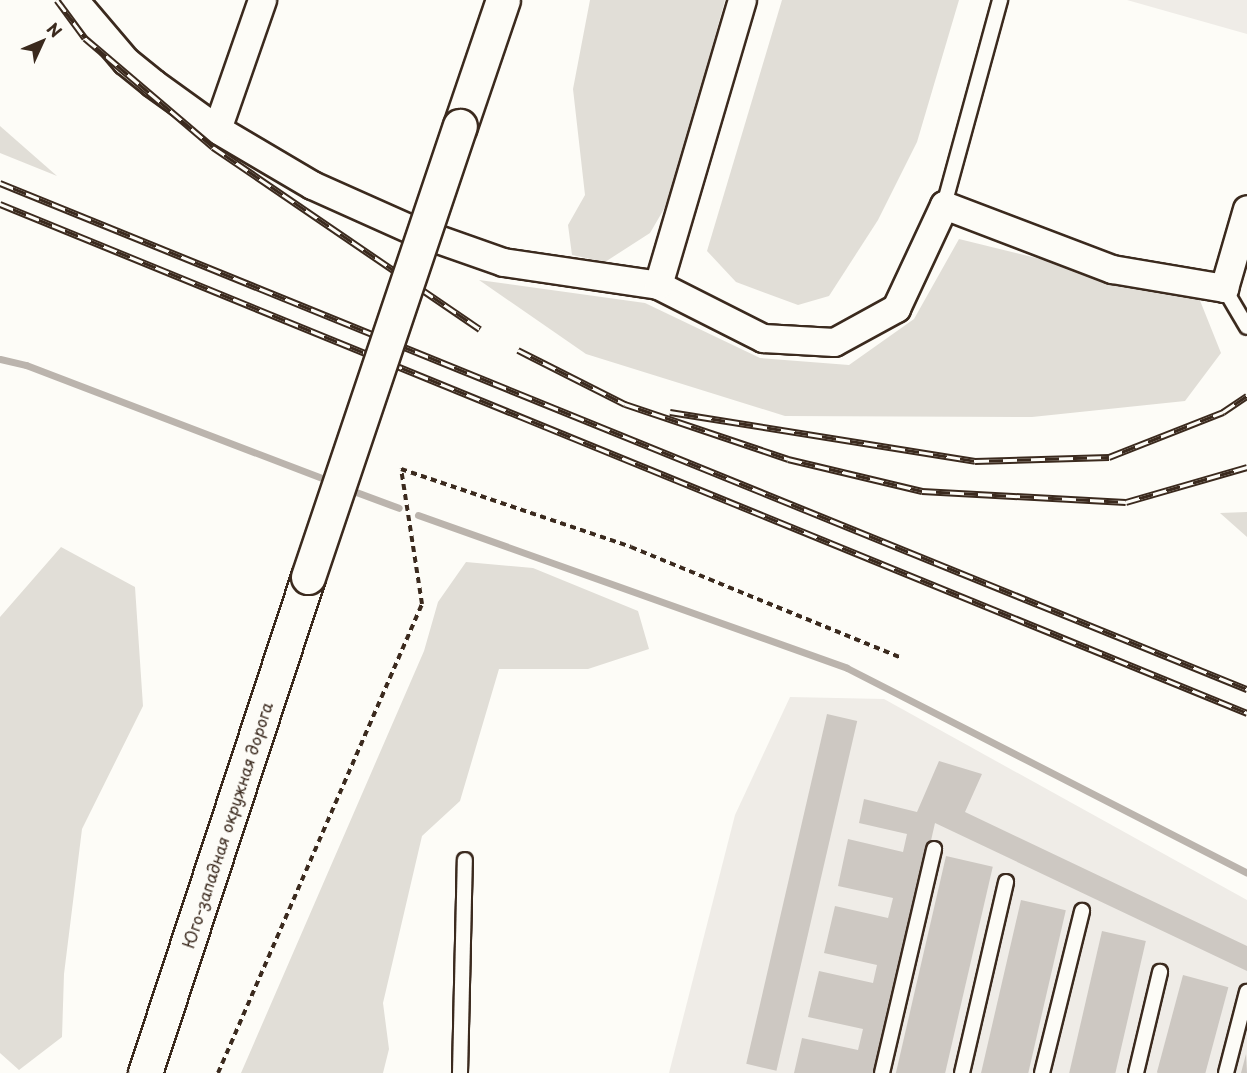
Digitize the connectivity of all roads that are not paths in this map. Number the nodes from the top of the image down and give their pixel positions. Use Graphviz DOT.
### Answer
graph roads {
  1 [pos="74,0"];
  2 [pos="262,0"];
  3 [pos="503,0"];
  4 [pos="742,0"];
  5 [pos="1000,0"];
  6 [pos="217,129"];
  7 [pos="944,205"];
  8 [pos="1247,209"];
  9 [pos="658,285"];
  10 [pos="1224,288"];
  11 [pos="1247,327"];
  12 [pos="934,849"];
  13 [pos="465,860"];
  14 [pos="1006,882"];
  15 [pos="1082,911"];
  16 [pos="1161,972"];
  17 [pos="1247,992"];
  18 [pos="145,1073"];
  19 [pos="460,1073"];
  20 [pos="882,1073"];
  21 [pos="962,1073"];
  22 [pos="1042,1073"];
  23 [pos="1137,1073"];
  24 [pos="1226,1073"];
  1 -- 6 [label="street"];
  2 -- 6 [label="street"];
  3 -- 18 [label="highway, Юго-западная окружная дорога, bridge"];
  4 -- 9 [label="street"];
  5 -- 7 [label="lane"];
  6 -- 9 [label="street"];
  7 -- 9 [label="street"];
  7 -- 10 [label="street"];
  8 -- 10 [label="street"];
  10 -- 11 [label="lane"];
  12 -- 20 [label="lane"];
  13 -- 19 [label="lane"];
  14 -- 21 [label="lane"];
  15 -- 22 [label="lane"];
  16 -- 23 [label="lane"];
  17 -- 24 [label="lane"];
}
